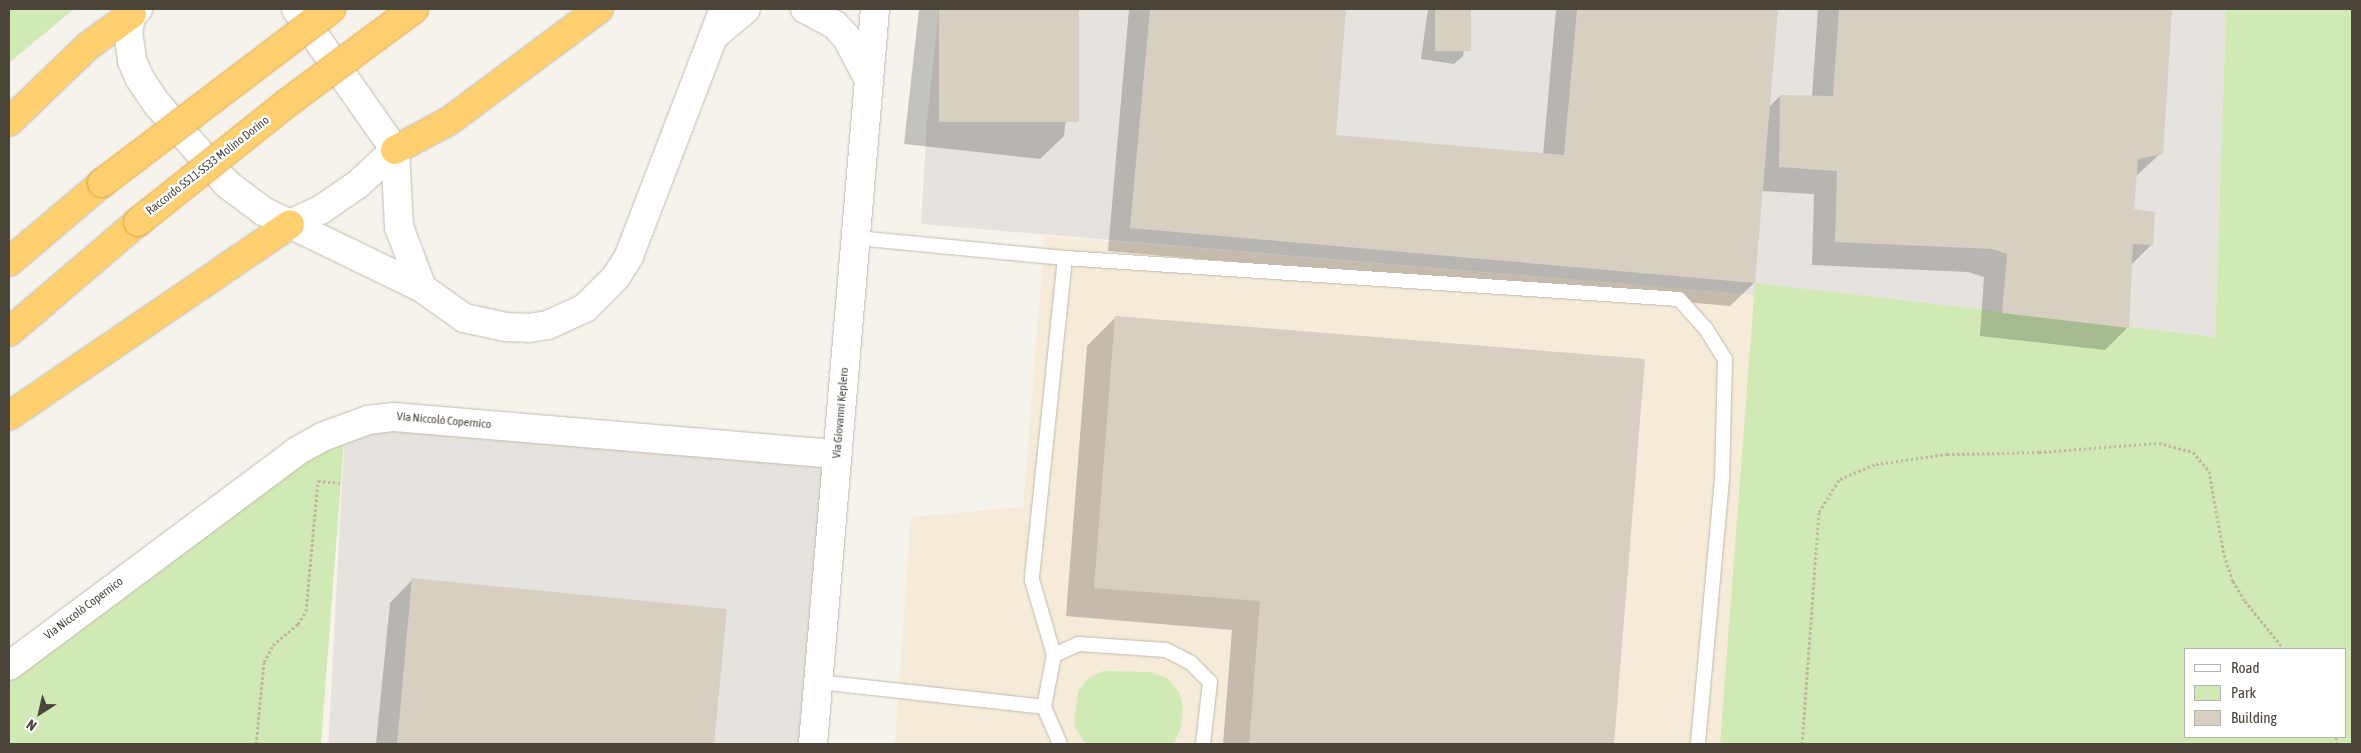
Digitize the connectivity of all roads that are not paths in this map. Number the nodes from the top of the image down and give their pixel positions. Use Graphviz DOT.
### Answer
graph roads {
  1 [pos="296,9"];
  2 [pos="332,9"];
  3 [pos="414,9"];
  4 [pos="599,9"];
  5 [pos="724,9"];
  6 [pos="746,9"];
  7 [pos="805,9"];
  8 [pos="875,9"];
  9 [pos="135,11"];
  10 [pos="714,36"];
  11 [pos="870,81"];
  12 [pos="9,122"];
  13 [pos="395,150"];
  14 [pos="290,224"];
  15 [pos="856,238"];
  16 [pos="1065,258"];
  17 [pos="9,262"];
  18 [pos="422,288"];
  19 [pos="9,332"];
  20 [pos="9,416"];
  21 [pos="838,454"];
  22 [pos="1054,655"];
  23 [pos="9,666"];
  24 [pos="819,682"];
  25 [pos="1044,707"];
  26 [pos="813,744"];
  27 [pos="1060,744"];
  28 [pos="1204,744"];
  29 [pos="1698,744"];
  1 -- 13 [label="street"];
  2 -- 17 [label="highway, bridge"];
  3 -- 19 [label="highway, Raccordo SS11-SS33 Molino Dorino, bridge"];
  4 -- 13 [label="highway"];
  5 -- 10 [label="street"];
  6 -- 10 [label="street"];
  7 -- 11 [label="street"];
  8 -- 11 [label="street, Via Giovanni Keplero"];
  9 -- 12 [label="highway"];
  9 -- 14 [label="street"];
  10 -- 18 [label="street"];
  11 -- 15 [label="street, Via Giovanni Keplero"];
  13 -- 14 [label="street"];
  13 -- 18 [label="street"];
  14 -- 18 [label="street"];
  14 -- 20 [label="highway"];
  15 -- 16 [label="lane"];
  15 -- 21 [label="street, Via Giovanni Keplero"];
  16 -- 22 [label="lane"];
  16 -- 29 [label="lane"];
  21 -- 23 [label="street, Via Niccolò Copernico"];
  21 -- 24 [label="street, Via Giovanni Keplero"];
  22 -- 25 [label="lane"];
  22 -- 28 [label="lane"];
  24 -- 25 [label="lane"];
  24 -- 26 [label="street, Via Giovanni Keplero"];
  25 -- 27 [label="lane"];
}
